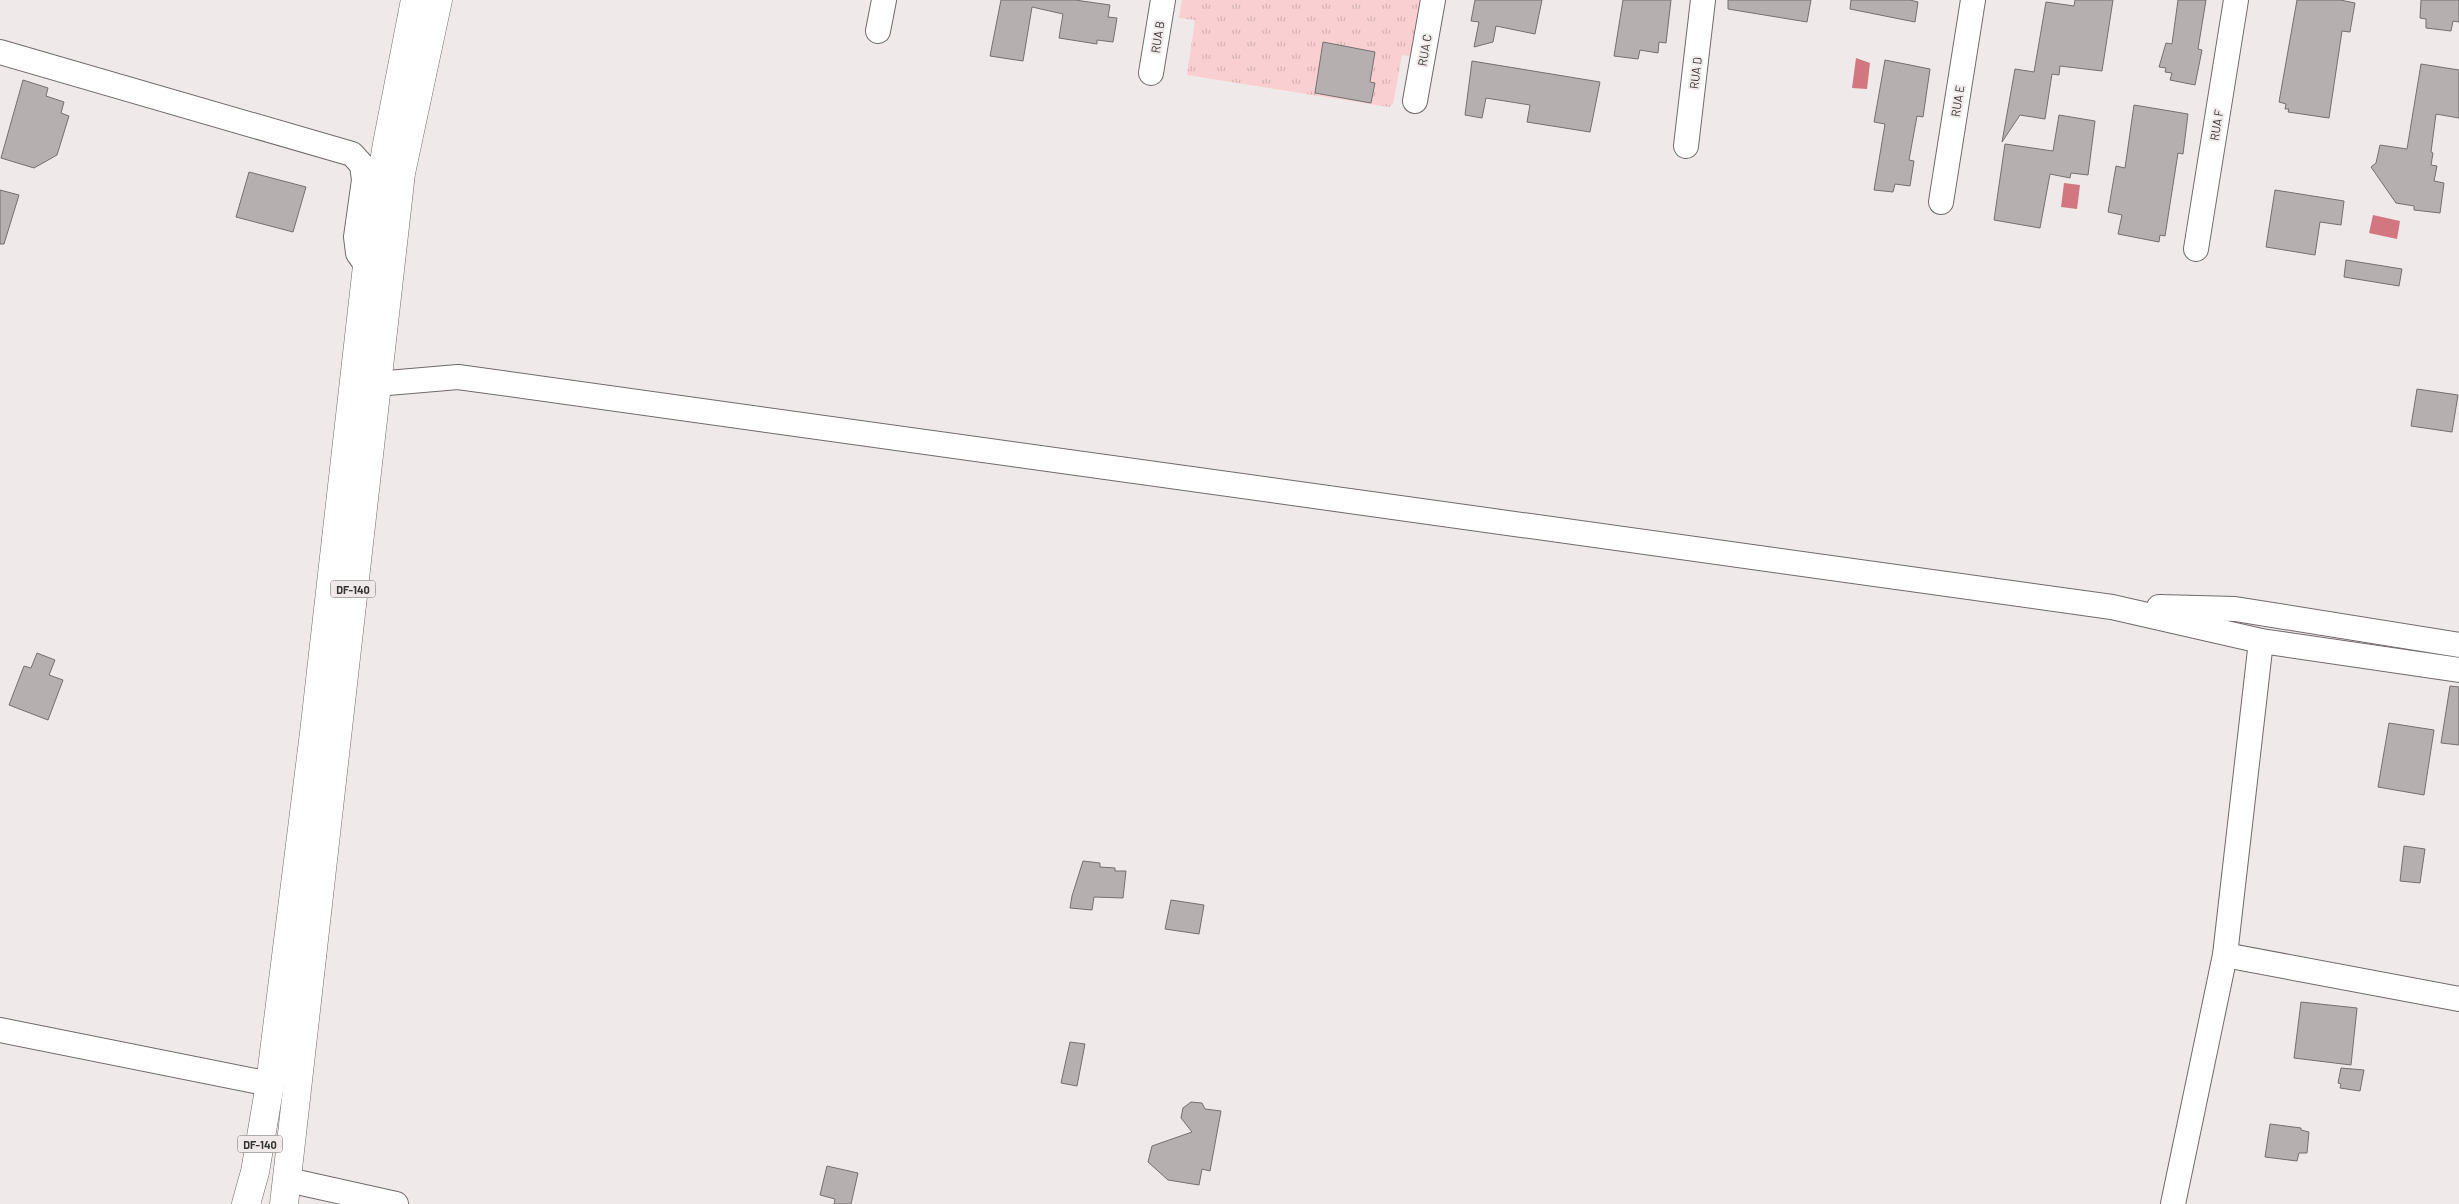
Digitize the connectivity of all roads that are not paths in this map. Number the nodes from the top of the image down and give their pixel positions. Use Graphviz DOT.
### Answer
graph roads {
  1 [pos="416,0"];
  2 [pos="438,0"];
  3 [pos="884,0"];
  4 [pos="1163,0"];
  5 [pos="1434,0"];
  6 [pos="1703,0"];
  7 [pos="1973,0"];
  8 [pos="2236,0"];
  9 [pos="878,31"];
  10 [pos="0,52"];
  11 [pos="1152,73"];
  12 [pos="1416,101"];
  13 [pos="1686,146"];
  14 [pos="1941,202"];
  15 [pos="2196,249"];
  16 [pos="368,266"];
  17 [pos="376,384"];
  18 [pos="2112,607"];
  19 [pos="2261,641"];
  20 [pos="2459,645"];
  21 [pos="2459,670"];
  22 [pos="2225,955"];
  23 [pos="2459,999"];
  24 [pos="0,1030"];
  25 [pos="270,1084"];
  26 [pos="286,1192"];
  27 [pos="246,1204"];
  28 [pos="396,1204"];
  29 [pos="2173,1204"];
  1 -- 16 [label="main road, DF-140"];
  2 -- 17 [label="main road, DF-140"];
  3 -- 9 [label="street"];
  4 -- 11 [label="street, RUA B"];
  5 -- 12 [label="street, RUA C"];
  6 -- 13 [label="street, RUA D"];
  7 -- 14 [label="street, RUA E"];
  8 -- 15 [label="street, RUA F"];
  10 -- 16 [label="street"];
  16 -- 25 [label="main road, DF-140"];
  17 -- 18 [label="street"];
  17 -- 26 [label="main road, DF-140"];
  18 -- 19 [label="street"];
  18 -- 20 [label="street"];
  19 -- 21 [label="street"];
  19 -- 22 [label="street"];
  22 -- 23 [label="street"];
  22 -- 29 [label="street"];
  24 -- 25 [label="street"];
  25 -- 27 [label="main road, DF-140"];
  26 -- 28 [label="street"];
}
